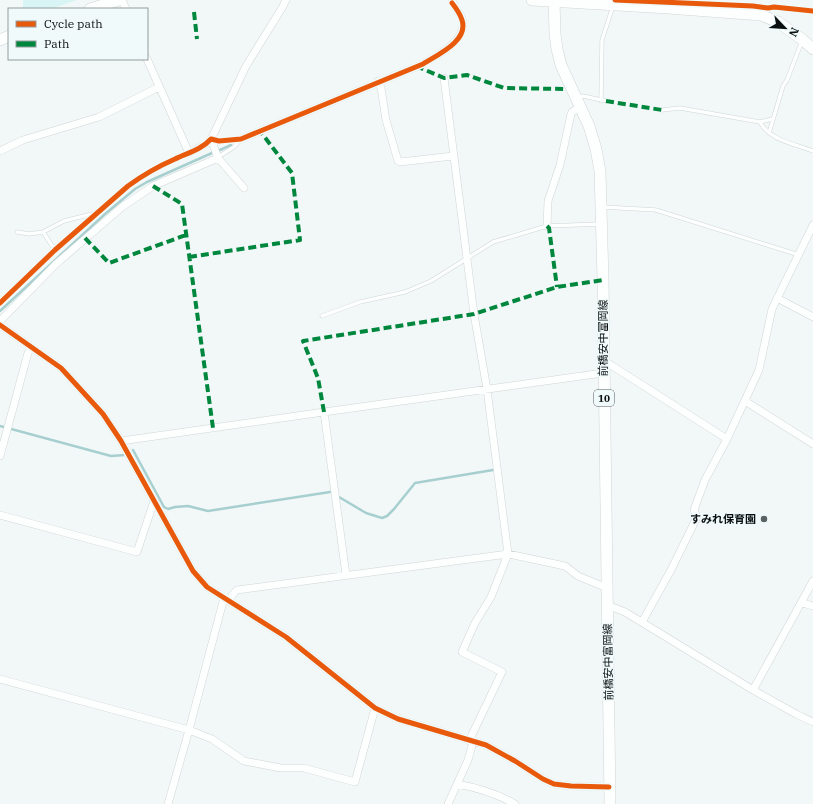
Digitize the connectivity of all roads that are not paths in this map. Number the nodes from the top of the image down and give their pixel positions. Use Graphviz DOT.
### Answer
graph roads {
  1 [pos="120,0"];
  2 [pos="286,0"];
  3 [pos="452,0"];
  4 [pos="532,0"];
  5 [pos="554,1"];
  6 [pos="614,5"];
  7 [pos="92,6"];
  8 [pos="802,40"];
  9 [pos="813,49"];
  10 [pos="147,60"];
  11 [pos="444,78"];
  12 [pos="378,82"];
  13 [pos="159,87"];
  14 [pos="601,101"];
  15 [pos="606,101"];
  16 [pos="578,102"];
  17 [pos="662,110"];
  18 [pos="772,119"];
  19 [pos="760,122"];
  20 [pos="769,134"];
  21 [pos="210,139"];
  22 [pos="241,139"];
  23 [pos="0,151"];
  24 [pos="813,151"];
  25 [pos="189,153"];
  26 [pos="453,156"];
  27 [pos="218,158"];
  28 [pos="244,188"];
  29 [pos="601,207"];
  30 [pos="96,215"];
  31 [pos="601,224"];
  32 [pos="813,225"];
  33 [pos="547,226"];
  34 [pos="17,232"];
  35 [pos="43,232"];
  36 [pos="811,234"];
  37 [pos="55,250"];
  38 [pos="799,255"];
  39 [pos="468,258"];
  40 [pos="777,298"];
  41 [pos="0,303"];
  42 [pos="322,316"];
  43 [pos="813,318"];
  44 [pos="0,321"];
  45 [pos="0,325"];
  46 [pos="31,348"];
  47 [pos="603,360"];
  48 [pos="604,373"];
  49 [pos="487,389"];
  50 [pos="745,401"];
  51 [pos="324,412"];
  52 [pos="727,439"];
  53 [pos="122,441"];
  54 [pos="813,444"];
  55 [pos="0,456"];
  56 [pos="154,501"];
  57 [pos="0,515"];
  58 [pos="508,554"];
  59 [pos="346,575"];
  60 [pos="813,581"];
  61 [pos="607,588"];
  62 [pos="227,600"];
  63 [pos="802,603"];
  64 [pos="607,605"];
  65 [pos="813,606"];
  66 [pos="642,622"];
  67 [pos="0,679"];
  68 [pos="754,690"];
  69 [pos="374,708"];
  70 [pos="813,722"];
  71 [pos="189,730"];
  72 [pos="471,741"];
  73 [pos="457,784"];
  74 [pos="609,786"];
  75 [pos="168,804"];
  76 [pos="448,804"];
  77 [pos="516,804"];
  78 [pos="610,804"];
  1 -- 7 [label="main road"];
  2 -- 21 [label="street"];
  3 -- 12 [label="street"];
  4 -- 5 [label="main road"];
  5 -- 6 [label="main road"];
  5 -- 16 [label="main road, 前橋安中富岡線 / 10"];
  6 -- 8 [label="main road"];
  6 -- 14 [label="lane"];
  8 -- 9 [label="main road"];
  8 -- 18 [label="lane"];
  10 -- 13 [label="street"];
  11 -- 26 [label="street"];
  12 -- 22 [label="street"];
  12 -- 26 [label="street"];
  13 -- 23 [label="street"];
  13 -- 25 [label="street"];
  14 -- 15 [label="lane"];
  14 -- 16 [label="lane"];
  16 -- 29 [label="main road, 前橋安中富岡線 / 10"];
  16 -- 33 [label="street"];
  17 -- 19 [label="lane"];
  18 -- 19 [label="lane"];
  18 -- 20 [label="lane"];
  19 -- 20 [label="lane"];
  20 -- 24 [label="lane"];
  21 -- 22 [label="lane"];
  21 -- 25 [label="street"];
  21 -- 27 [label="street"];
  22 -- 27 [label="lane"];
  25 -- 30 [label="lane"];
  26 -- 39 [label="street"];
  27 -- 28 [label="street"];
  27 -- 44 [label="street"];
  29 -- 31 [label="main road, 前橋安中富岡線 / 10"];
  29 -- 38 [label="lane"];
  30 -- 35 [label="lane"];
  30 -- 37 [label="lane"];
  31 -- 33 [label="lane"];
  31 -- 47 [label="main road, 前橋安中富岡線 / 10"];
  32 -- 36 [label="street"];
  33 -- 39 [label="lane"];
  34 -- 35 [label="lane"];
  35 -- 37 [label="lane"];
  36 -- 38 [label="street"];
  37 -- 41 [label="lane"];
  38 -- 40 [label="street"];
  39 -- 42 [label="lane"];
  39 -- 49 [label="street"];
  40 -- 43 [label="street"];
  40 -- 50 [label="street"];
  45 -- 46 [label="street"];
  46 -- 53 [label="street"];
  46 -- 55 [label="street"];
  47 -- 48 [label="main road, 前橋安中富岡線 / 10"];
  47 -- 52 [label="street"];
  48 -- 49 [label="street"];
  48 -- 61 [label="main road, 前橋安中富岡線 / 10"];
  49 -- 51 [label="street"];
  49 -- 58 [label="street"];
  50 -- 52 [label="street"];
  50 -- 54 [label="street"];
  51 -- 53 [label="street"];
  51 -- 59 [label="street"];
  52 -- 66 [label="street"];
  53 -- 56 [label="street"];
  56 -- 57 [label="street"];
  56 -- 62 [label="street"];
  58 -- 59 [label="street"];
  58 -- 61 [label="street"];
  58 -- 72 [label="street"];
  59 -- 62 [label="street"];
  60 -- 63 [label="street"];
  61 -- 64 [label="main road, 前橋安中富岡線 / 10"];
  62 -- 69 [label="street"];
  62 -- 71 [label="street"];
  63 -- 65 [label="street"];
  63 -- 68 [label="street"];
  64 -- 66 [label="street"];
  64 -- 74 [label="main road, 前橋安中富岡線 / 10"];
  66 -- 68 [label="street"];
  67 -- 71 [label="street"];
  68 -- 70 [label="street"];
  69 -- 71 [label="street"];
  69 -- 72 [label="street"];
  71 -- 75 [label="street"];
  72 -- 73 [label="street"];
  72 -- 74 [label="street"];
  73 -- 76 [label="street"];
  73 -- 77 [label="street"];
  74 -- 78 [label="main road, 前橋安中富岡線 / 10"];
}
